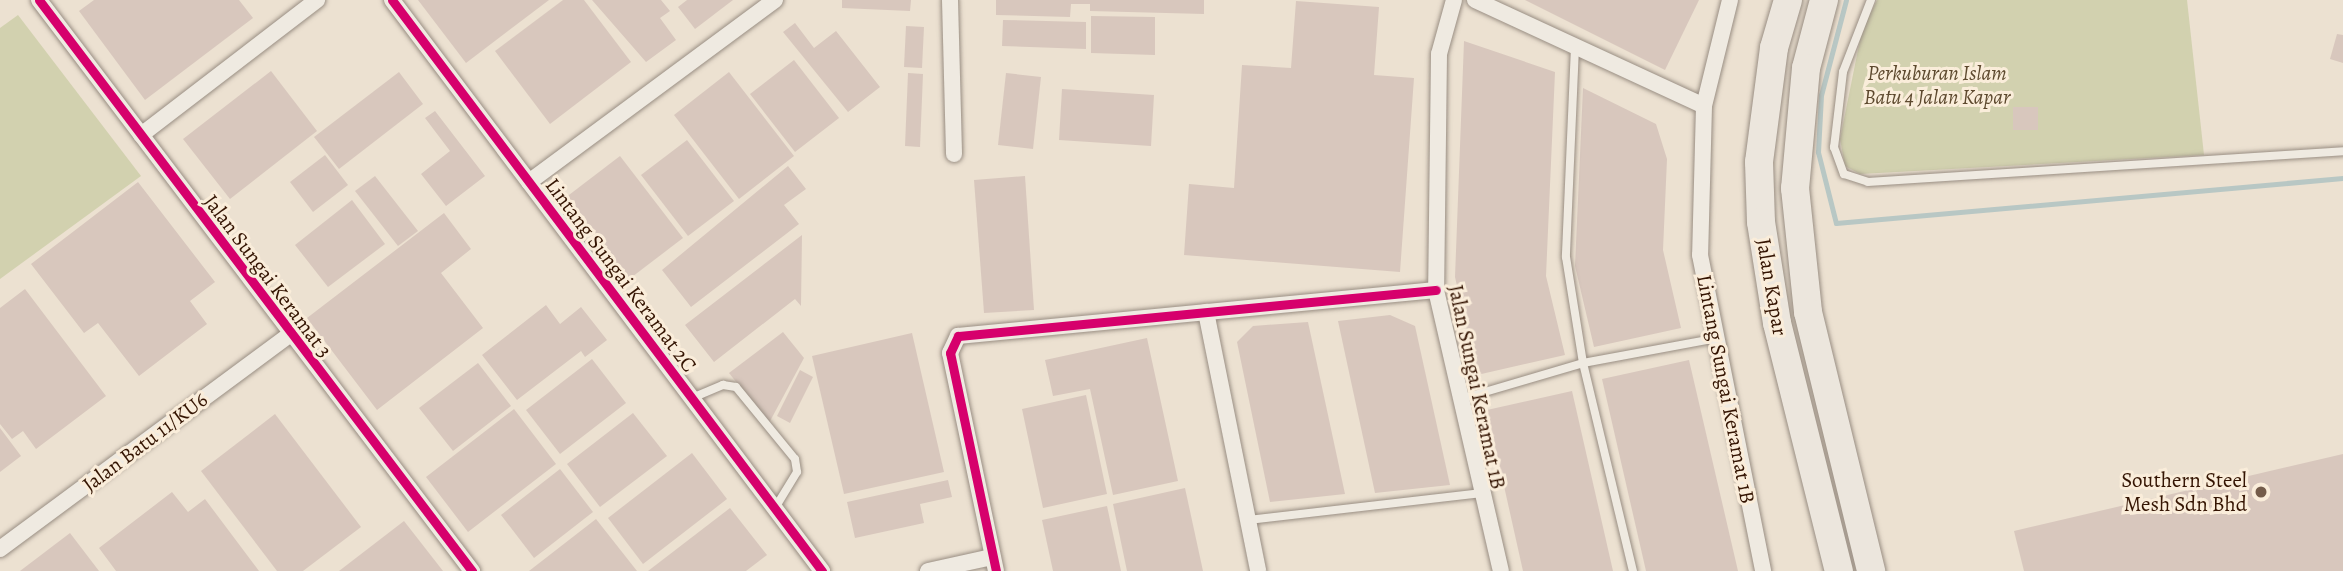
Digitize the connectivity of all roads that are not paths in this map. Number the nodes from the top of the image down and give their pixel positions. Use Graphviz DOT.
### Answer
graph roads {
  1 [pos="39,0"];
  2 [pos="317,0"];
  3 [pos="392,0"];
  4 [pos="775,0"];
  5 [pos="950,0"];
  6 [pos="1454,0"];
  7 [pos="1475,0"];
  8 [pos="1730,0"];
  9 [pos="1788,0"];
  10 [pos="1824,0"];
  11 [pos="1871,0"];
  12 [pos="1575,47"];
  13 [pos="1704,106"];
  14 [pos="141,135"];
  15 [pos="2343,151"];
  16 [pos="954,154"];
  17 [pos="529,182"];
  18 [pos="1436,290"];
  19 [pos="1206,312"];
  20 [pos="289,335"];
  21 [pos="1712,339"];
  22 [pos="1583,363"];
  23 [pos="692,398"];
  24 [pos="1461,399"];
  25 [pos="1482,493"];
  26 [pos="775,508"];
  27 [pos="1248,520"];
  28 [pos="0,549"];
  29 [pos="994,564"];
  30 [pos="472,571"];
  31 [pos="822,571"];
  32 [pos="928,571"];
  33 [pos="1258,571"];
  34 [pos="1501,571"];
  35 [pos="1633,571"];
  36 [pos="1763,571"];
  37 [pos="1839,571"];
  38 [pos="1871,571"];
  1 -- 14 [label="street, Jalan Sungai Keramat 3"];
  2 -- 14 [label="street"];
  3 -- 17 [label="street, Lintang Sungai Keramat 2C"];
  4 -- 17 [label="street"];
  5 -- 16 [label="street"];
  6 -- 18 [label="street, Jalan Sungai Keramat 1B"];
  7 -- 12 [label="street"];
  8 -- 13 [label="street, Lintang Sungai Keramat 1B"];
  9 -- 37 [label="highway, Jalan Kapar"];
  10 -- 38 [label="highway, Jalan Kapar"];
  11 -- 15 [label="lane"];
  12 -- 13 [label="street"];
  12 -- 22 [label="lane"];
  13 -- 21 [label="street, Lintang Sungai Keramat 1B"];
  14 -- 20 [label="street, Jalan Sungai Keramat 3"];
  17 -- 23 [label="street, Lintang Sungai Keramat 2C"];
  18 -- 19 [label="street"];
  18 -- 24 [label="street, Jalan Sungai Keramat 1B"];
  19 -- 27 [label="street"];
  19 -- 29 [label="street"];
  20 -- 28 [label="street, Jalan Batu 11/KU6"];
  20 -- 30 [label="street, Jalan Sungai Keramat 3"];
  21 -- 22 [label="lane"];
  21 -- 36 [label="street, Lintang Sungai Keramat 1B"];
  22 -- 24 [label="lane"];
  22 -- 35 [label="lane"];
  23 -- 26 [label="street, Lintang Sungai Keramat 2C"];
  23 -- 26 [label="lane"];
  24 -- 25 [label="street, Jalan Sungai Keramat 1B"];
  25 -- 27 [label="lane"];
  25 -- 34 [label="street, Jalan Sungai Keramat 1B"];
  26 -- 31 [label="street, Lintang Sungai Keramat 2C"];
  27 -- 33 [label="street"];
  29 -- 32 [label="street"];
}
